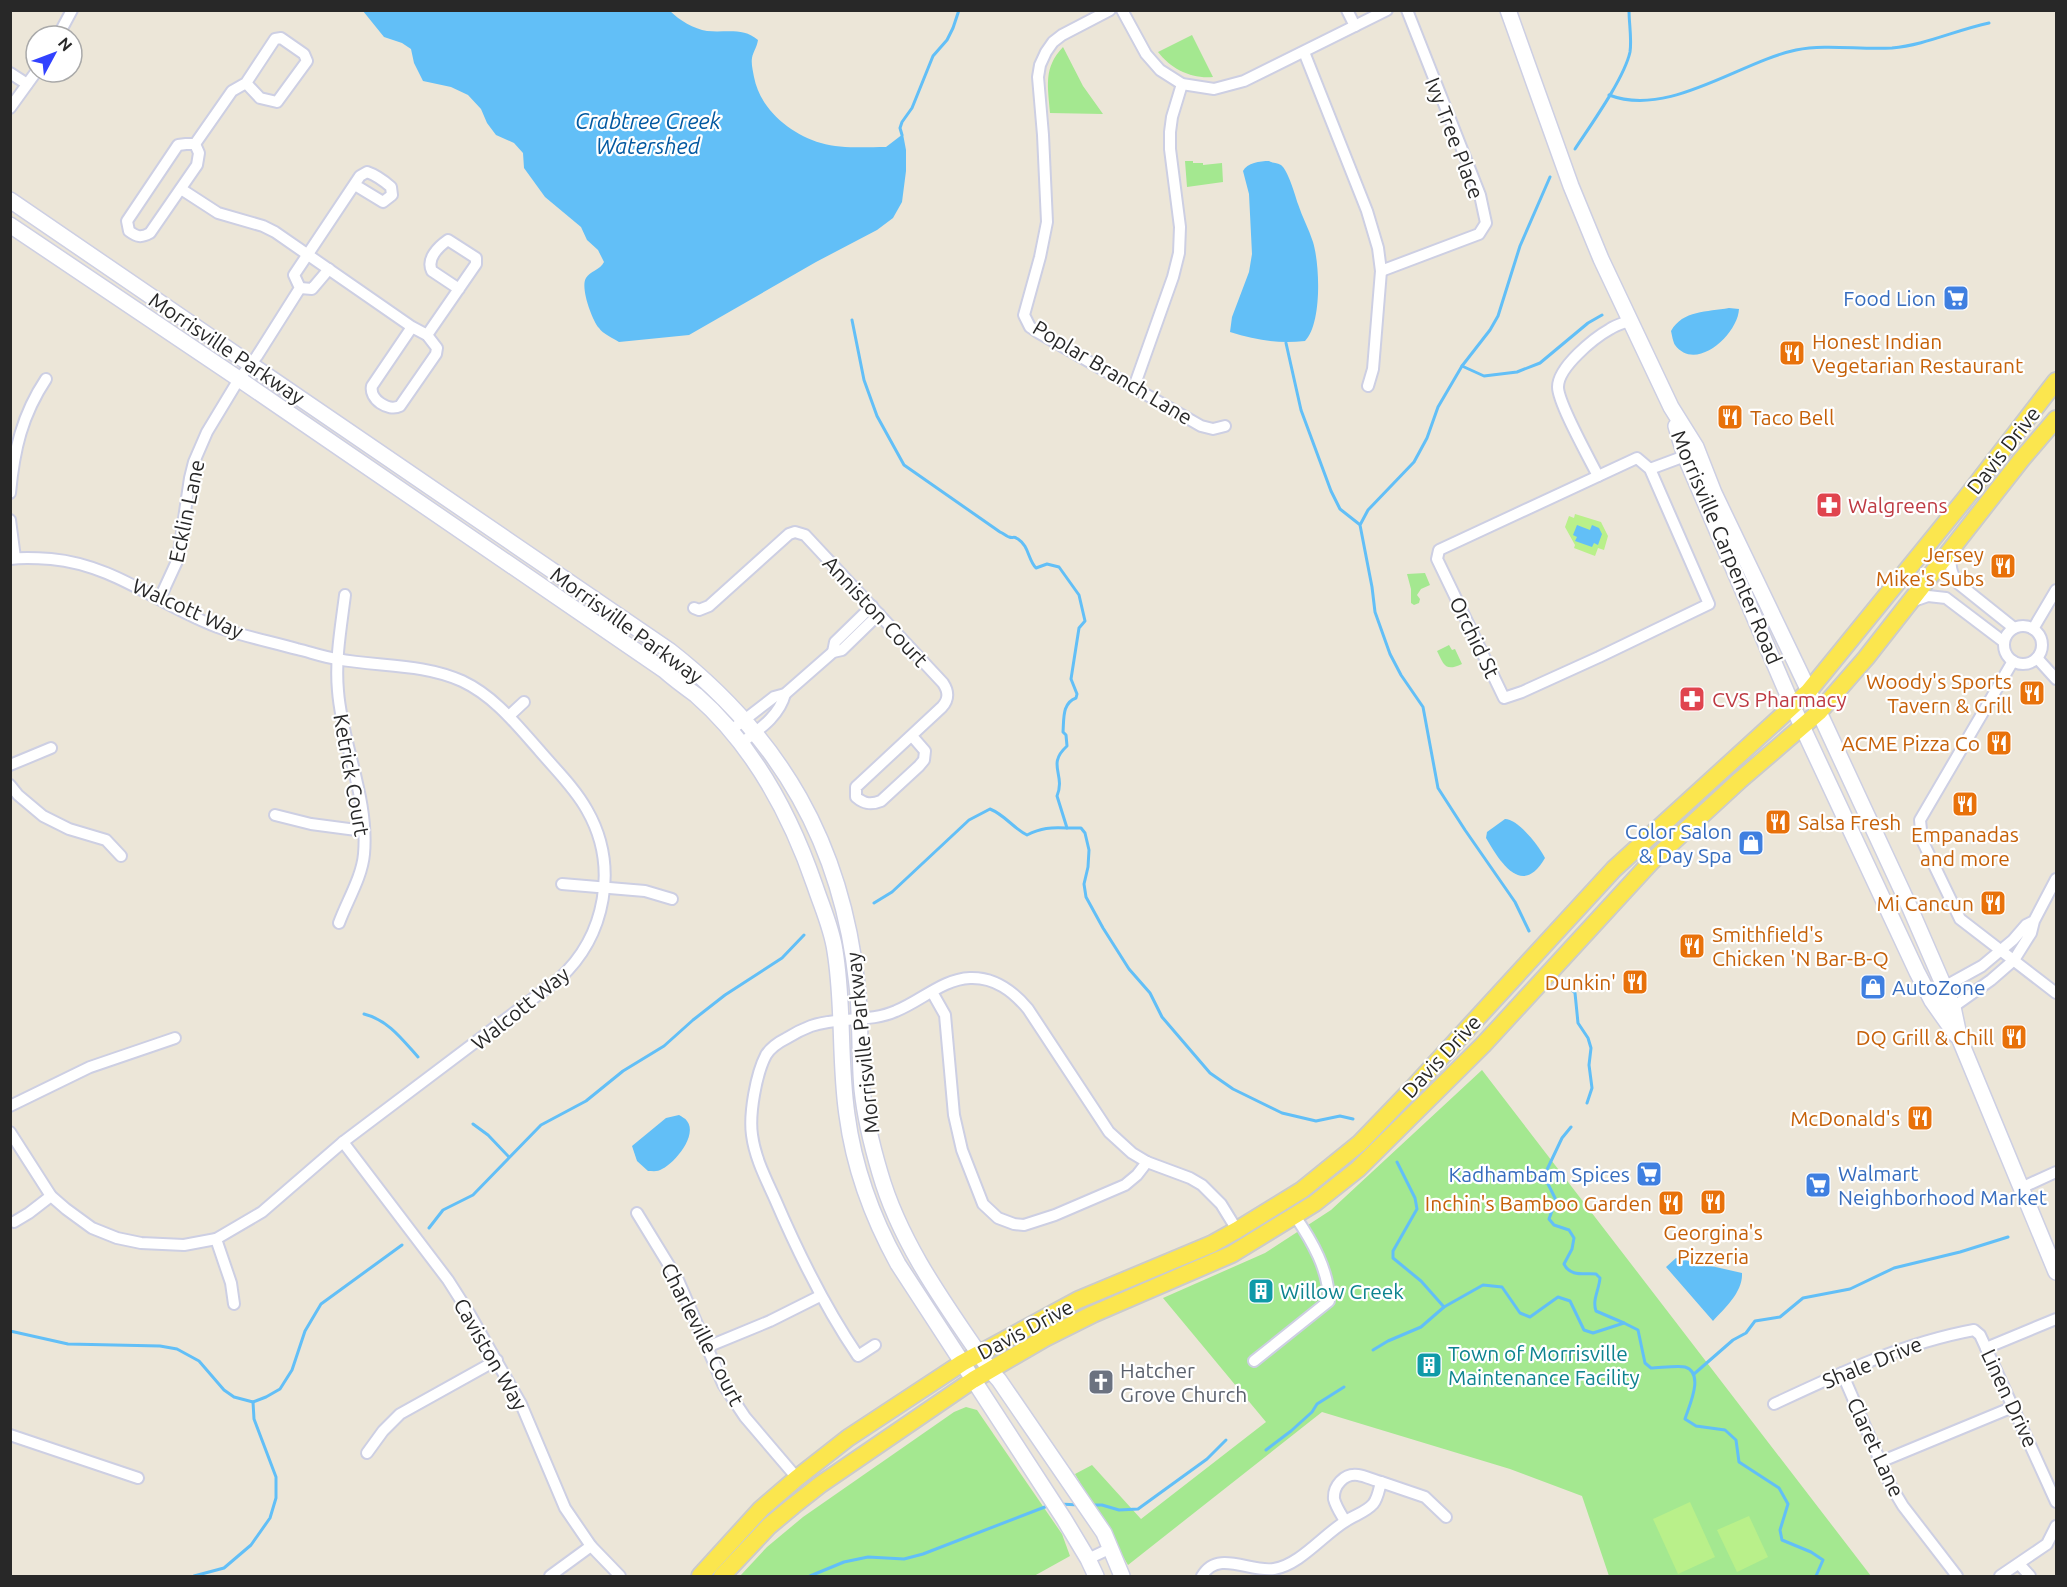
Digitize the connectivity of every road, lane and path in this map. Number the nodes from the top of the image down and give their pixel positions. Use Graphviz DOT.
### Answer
graph roads {
  1 [pos="72,10"];
  2 [pos="1110,10"];
  3 [pos="1122,10"];
  4 [pos="1347,10"];
  5 [pos="1388,10"];
  6 [pos="1407,10"];
  7 [pos="1508,10"];
  8 [pos="64,24"];
  9 [pos="1355,26"];
  10 [pos="1304,52"];
  11 [pos="10,73"];
  12 [pos="24,82"];
  13 [pos="246,83"];
  14 [pos="27,84"];
  15 [pos="1182,84"];
  16 [pos="10,108"];
  17 [pos="195,144"];
  18 [pos="355,185"];
  19 [pos="181,189"];
  20 [pos="10,200"];
  21 [pos="10,225"];
  22 [pos="308,254"];
  23 [pos="329,268"];
  24 [pos="1381,271"];
  25 [pos="300,288"];
  26 [pos="459,289"];
  27 [pos="1631,320"];
  28 [pos="412,327"];
  29 [pos="427,335"];
  30 [pos="250,363"];
  31 [pos="46,379"];
  32 [pos="239,379"];
  33 [pos="2056,381"];
  34 [pos="1368,386"];
  35 [pos="1134,387"];
  36 [pos="1671,407"];
  37 [pos="2056,419"];
  38 [pos="1226,426"];
  39 [pos="1684,456"];
  40 [pos="1650,469"];
  41 [pos="1598,476"];
  42 [pos="10,493"];
  43 [pos="10,520"];
  44 [pos="1951,550"];
  45 [pos="13,558"];
  46 [pos="2056,590"];
  47 [pos="345,595"];
  48 [pos="160,598"];
  49 [pos="1910,602"];
  50 [pos="694,608"];
  51 [pos="876,610"];
  52 [pos="2014,628"];
  53 [pos="2033,629"];
  54 [pos="2004,642"];
  55 [pos="2037,658"];
  56 [pos="337,659"];
  57 [pos="2013,661"];
  58 [pos="2056,679"];
  59 [pos="1808,692"];
  60 [pos="785,694"];
  61 [pos="524,702"];
  62 [pos="1793,707"];
  63 [pos="1819,712"];
  64 [pos="509,716"];
  65 [pos="745,720"];
  66 [pos="1803,727"];
  67 [pos="730,731"];
  68 [pos="755,732"];
  69 [pos="912,736"];
  70 [pos="740,744"];
  71 [pos="51,748"];
  72 [pos="10,765"];
  73 [pos="10,785"];
  74 [pos="275,815"];
  75 [pos="364,831"];
  76 [pos="121,856"];
  77 [pos="2056,879"];
  78 [pos="562,884"];
  79 [pos="605,887"];
  80 [pos="672,899"];
  81 [pos="2034,921"];
  82 [pos="339,923"];
  83 [pos="2001,950"];
  84 [pos="2014,960"];
  85 [pos="1944,987"];
  86 [pos="932,992"];
  87 [pos="2056,993"];
  88 [pos="1932,1001"];
  89 [pos="1953,1007"];
  90 [pos="842,1020"];
  91 [pos="860,1020"];
  92 [pos="175,1038"];
  93 [pos="1960,1040"];
  94 [pos="10,1106"];
  95 [pos="10,1132"];
  96 [pos="344,1142"];
  97 [pos="1147,1162"];
  98 [pos="2056,1172"];
  99 [pos="2021,1188"];
  100 [pos="51,1196"];
  101 [pos="637,1213"];
  102 [pos="1295,1216"];
  103 [pos="14,1222"];
  104 [pos="1237,1230"];
  105 [pos="216,1239"];
  106 [pos="2056,1272"];
  107 [pos="820,1296"];
  108 [pos="234,1304"];
  109 [pos="2056,1319"];
  110 [pos="1974,1330"];
  111 [pos="876,1345"];
  112 [pos="706,1347"];
  113 [pos="1986,1348"];
  114 [pos="979,1353"];
  115 [pos="497,1360"];
  116 [pos="1254,1361"];
  117 [pos="962,1363"];
  118 [pos="990,1370"];
  119 [pos="1842,1373"];
  120 [pos="973,1380"];
  121 [pos="1774,1404"];
  122 [pos="2013,1407"];
  123 [pos="10,1435"];
  124 [pos="367,1453"];
  125 [pos="1880,1462"];
  126 [pos="138,1478"];
  127 [pos="797,1478"];
  128 [pos="1381,1482"];
  129 [pos="2056,1502"];
  130 [pos="1446,1517"];
  131 [pos="1345,1521"];
  132 [pos="2056,1526"];
  133 [pos="591,1546"];
  134 [pos="1112,1548"];
  135 [pos="1088,1559"];
  136 [pos="2019,1564"];
  137 [pos="550,1576"];
  138 [pos="620,1576"];
  139 [pos="700,1576"];
  140 [pos="722,1576"];
  141 [pos="1096,1576"];
  142 [pos="1122,1576"];
  143 [pos="1202,1576"];
  144 [pos="1958,1576"];
  145 [pos="2000,1576"];
  146 [pos="2030,1576"];
  1 -- 8 [label="street"];
  2 -- 35 [label="street, Poplar Branch Lane"];
  3 -- 15 [label="street"];
  4 -- 9 [label="street"];
  5 -- 9 [label="street"];
  6 -- 24 [label="street, Ivy Tree Place"];
  7 -- 27 [label="main road, Morrisville Carpenter Road"];
  9 -- 10 [label="street"];
  10 -- 15 [label="street"];
  10 -- 24 [label="street"];
  11 -- 12 [label="street"];
  13 -- 13 [label="street"];
  13 -- 17 [label="street"];
  14 -- 16 [label="street"];
  15 -- 35 [label="street"];
  17 -- 19 [label="street"];
  17 -- 19 [label="street"];
  18 -- 22 [label="street"];
  19 -- 22 [label="street"];
  20 -- 30 [label="main road, Morrisville Parkway"];
  21 -- 32 [label="main road, Morrisville Parkway"];
  22 -- 23 [label="street"];
  22 -- 25 [label="street"];
  23 -- 25 [label="street"];
  23 -- 28 [label="street"];
  24 -- 34 [label="street"];
  25 -- 30 [label="street, Ecklin Lane"];
  26 -- 26 [label="street"];
  26 -- 29 [label="street"];
  27 -- 36 [label="main road, Morrisville Carpenter Road"];
  27 -- 41 [label="street"];
  28 -- 29 [label="street"];
  28 -- 29 [label="street"];
  30 -- 32 [label="street, Ecklin Lane"];
  30 -- 65 [label="main road, Morrisville Parkway"];
  31 -- 42 [label="street"];
  32 -- 48 [label="street, Ecklin Lane"];
  32 -- 67 [label="main road, Morrisville Parkway"];
  33 -- 59 [label="main road, Davis Drive"];
  35 -- 38 [label="street, Poplar Branch Lane"];
  36 -- 39 [label="main road, Morrisville Carpenter Road"];
  36 -- 59 [label="main road, Morrisville Carpenter Road"];
  37 -- 44 [label="main road, Davis Drive"];
  39 -- 40 [label="street"];
  39 -- 62 [label="main road, Morrisville Carpenter Road"];
  40 -- 41 [label="street, Orchid St"];
  40 -- 41 [label="street, Orchid St"];
  43 -- 45 [label="street"];
  44 -- 49 [label="main road, Davis Drive"];
  44 -- 52 [label="street"];
  45 -- 48 [label="street, Walcott Way"];
  46 -- 53 [label="street"];
  47 -- 56 [label="street, Ketrick Court"];
  48 -- 56 [label="street, Walcott Way"];
  49 -- 54 [label="street"];
  49 -- 63 [label="main road, Davis Drive"];
  50 -- 51 [label="street, Anniston Court"];
  51 -- 60 [label="street"];
  51 -- 69 [label="street, Anniston Court"];
  52 -- 53 [label="street"];
  52 -- 54 [label="street"];
  53 -- 55 [label="street"];
  54 -- 57 [label="street"];
  55 -- 57 [label="street"];
  55 -- 58 [label="street"];
  56 -- 64 [label="street, Walcott Way"];
  56 -- 75 [label="street, Ketrick Court"];
  57 -- 83 [label="street"];
  59 -- 62 [label="main road, Davis Drive"];
  59 -- 63 [label="main road, Morrisville Carpenter Road"];
  60 -- 65 [label="street"];
  60 -- 68 [label="street"];
  61 -- 64 [label="street"];
  62 -- 66 [label="main road, Morrisville Carpenter Road"];
  62 -- 104 [label="main road, Davis Drive"];
  63 -- 66 [label="main road, Davis Drive"];
  63 -- 85 [label="main road, Morrisville Carpenter Road"];
  64 -- 79 [label="street, Walcott Way"];
  65 -- 67 [label="street"];
  65 -- 68 [label="main road, Morrisville Parkway"];
  66 -- 88 [label="main road, Morrisville Carpenter Road"];
  66 -- 102 [label="main road, Davis Drive"];
  67 -- 70 [label="main road, Morrisville Parkway"];
  68 -- 70 [label="street"];
  68 -- 91 [label="main road, Morrisville Parkway"];
  69 -- 69 [label="street"];
  70 -- 90 [label="main road, Morrisville Parkway"];
  71 -- 72 [label="street"];
  73 -- 76 [label="street"];
  74 -- 75 [label="street"];
  75 -- 82 [label="street, Ketrick Court"];
  77 -- 81 [label="street"];
  78 -- 79 [label="street"];
  79 -- 80 [label="street"];
  79 -- 96 [label="street, Walcott Way"];
  81 -- 83 [label="street"];
  81 -- 84 [label="street"];
  83 -- 84 [label="street"];
  83 -- 85 [label="street"];
  84 -- 87 [label="street"];
  84 -- 89 [label="street"];
  85 -- 88 [label="street"];
  85 -- 89 [label="main road, Morrisville Carpenter Road"];
  86 -- 91 [label="street"];
  86 -- 97 [label="street"];
  86 -- 97 [label="street"];
  88 -- 89 [label="street"];
  88 -- 93 [label="main road, Morrisville Carpenter Road"];
  89 -- 93 [label="main road, Morrisville Carpenter Road"];
  90 -- 91 [label="street"];
  90 -- 107 [label="street"];
  90 -- 117 [label="main road, Morrisville Parkway"];
  91 -- 114 [label="main road, Morrisville Parkway"];
  92 -- 94 [label="street"];
  93 -- 99 [label="main road, Morrisville Carpenter Road"];
  95 -- 100 [label="street, Walcott Way"];
  96 -- 105 [label="street, Walcott Way"];
  96 -- 115 [label="street, Caviston Way"];
  97 -- 104 [label="street"];
  98 -- 99 [label="street"];
  99 -- 106 [label="main road, Morrisville Carpenter Road"];
  100 -- 103 [label="street"];
  100 -- 105 [label="street, Walcott Way"];
  101 -- 112 [label="street, Charleville Court"];
  102 -- 116 [label="street"];
  102 -- 118 [label="main road, Davis Drive"];
  104 -- 114 [label="main road, Davis Drive"];
  105 -- 108 [label="street"];
  107 -- 111 [label="street"];
  107 -- 112 [label="street"];
  109 -- 113 [label="street"];
  110 -- 113 [label="street, Linen Drive"];
  110 -- 119 [label="street, Shale Drive"];
  112 -- 127 [label="street, Charleville Court"];
  113 -- 122 [label="street, Linen Drive"];
  114 -- 117 [label="main road, Davis Drive"];
  114 -- 118 [label="main road, Morrisville Parkway"];
  115 -- 124 [label="street"];
  115 -- 133 [label="street, Caviston Way"];
  117 -- 120 [label="main road, Morrisville Parkway"];
  117 -- 127 [label="main road, Davis Drive"];
  118 -- 120 [label="main road, Davis Drive"];
  118 -- 134 [label="main road, Morrisville Parkway"];
  119 -- 121 [label="street, Shale Drive"];
  119 -- 125 [label="street, Claret Lane"];
  120 -- 135 [label="main road, Morrisville Parkway"];
  120 -- 140 [label="main road, Davis Drive"];
  122 -- 125 [label="street"];
  122 -- 129 [label="street, Linen Drive"];
  123 -- 126 [label="street"];
  125 -- 144 [label="street, Claret Lane"];
  127 -- 139 [label="main road, Davis Drive"];
  128 -- 130 [label="street"];
  128 -- 131 [label="street"];
  128 -- 131 [label="street"];
  131 -- 143 [label="street"];
  132 -- 136 [label="street"];
  133 -- 137 [label="street"];
  133 -- 138 [label="street, Caviston Way"];
  134 -- 135 [label="street"];
  134 -- 142 [label="main road, Morrisville Parkway"];
  135 -- 141 [label="main road, Morrisville Parkway"];
  136 -- 145 [label="street"];
  136 -- 146 [label="street"];
}
